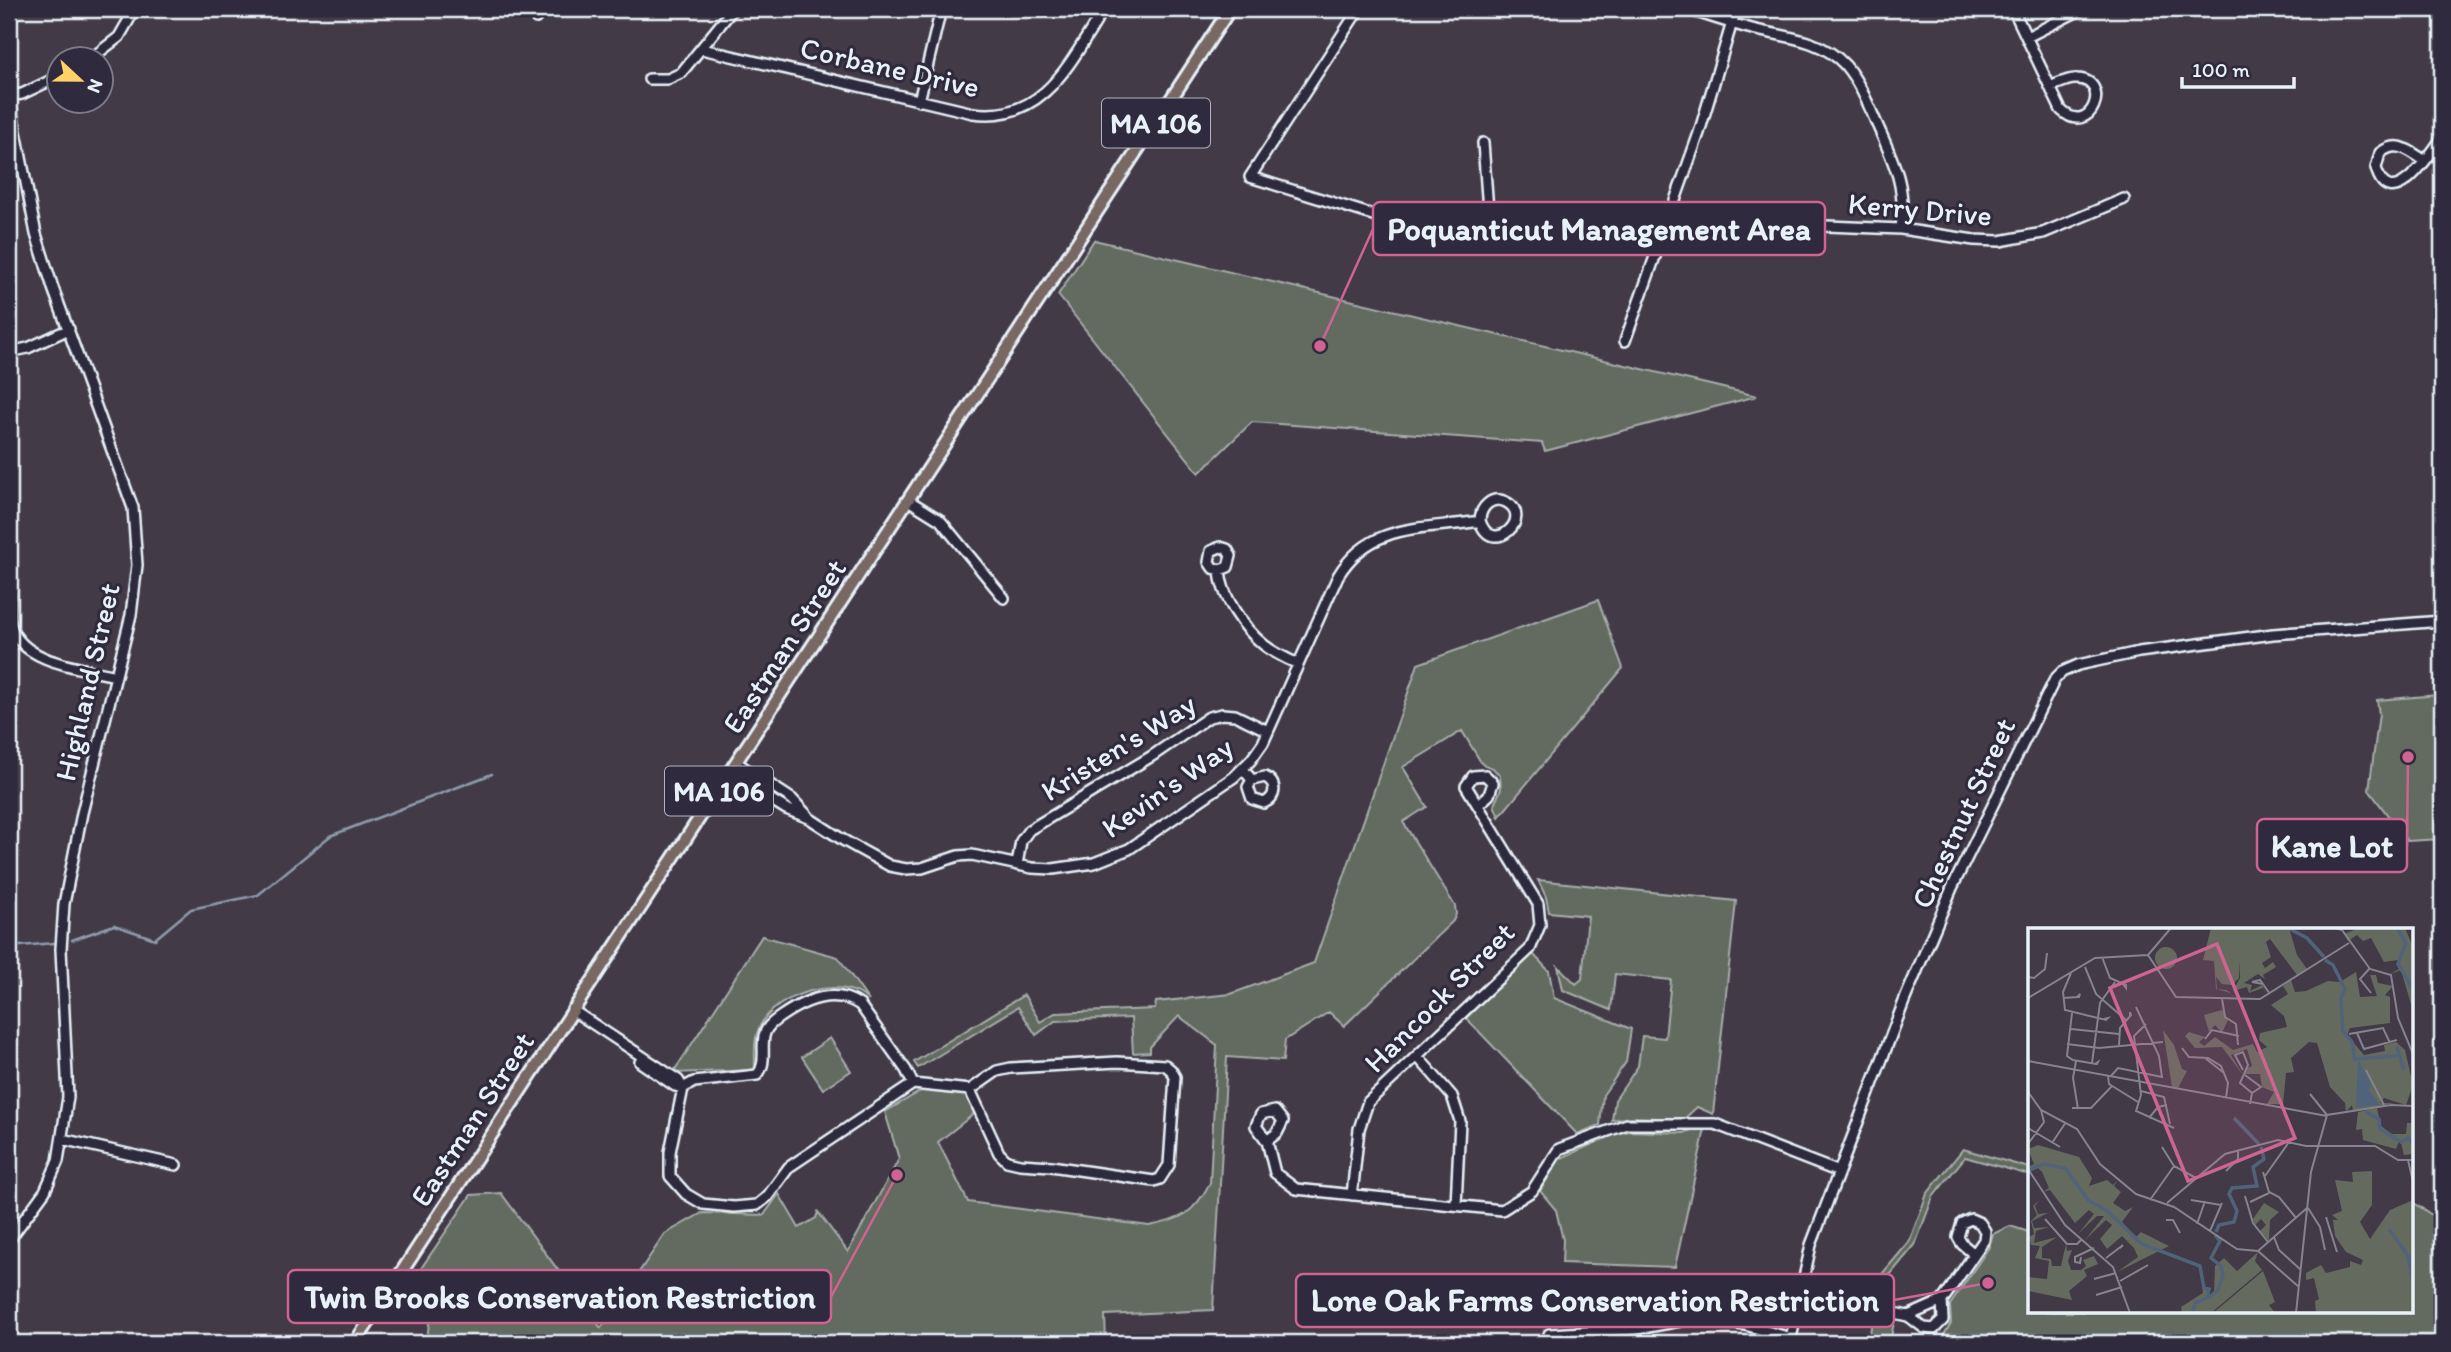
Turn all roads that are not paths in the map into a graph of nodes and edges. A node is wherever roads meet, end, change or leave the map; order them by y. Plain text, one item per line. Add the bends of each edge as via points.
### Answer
1 (733, 9) edge
2 (941, 9) edge
3 (1104, 9) edge
4 (1230, 9) edge
5 (1359, 9) edge
6 (1685, 9) edge
7 (1737, 9) edge
8 (2013, 9) edge
9 (2082, 9) edge
10 (134, 11) edge
11 (1733, 23) junction
12 (2027, 37) junction
13 (107, 46) edge
14 (702, 49) junction
15 (649, 79) dead end
16 (46, 83) edge
17 (2050, 87) junction
18 (9, 96) edge
19 (919, 101) junction
20 (2442, 138) edge
21 (1483, 143) dead end
22 (2425, 160) junction
23 (2124, 199) dead end
24 (1665, 229) junction
25 (1900, 229) junction
26 (1490, 237) junction
27 (69, 329) junction
28 (1625, 341) dead end
29 (9, 352) edge
30 (908, 500) junction
31 (1480, 521) junction
32 (1220, 570) dead end
33 (9, 587) edge
34 (1004, 598) dead end
35 (2442, 621) edge
36 (1298, 664) junction
37 (116, 676) junction
38 (1269, 731) junction
39 (737, 763) junction
40 (1243, 769) junction
41 (730, 774) junction
42 (1252, 780) dead end
43 (1478, 804) dead end
44 (809, 818) junction
45 (1017, 865) junction
46 (570, 1013) junction
47 (1417, 1056) junction
48 (913, 1084) junction
49 (683, 1088) junction
50 (970, 1090) junction
51 (62, 1139) junction
52 (1267, 1141) dead end
53 (176, 1165) dead end
54 (1839, 1172) junction
55 (1352, 1195) junction
56 (1456, 1205) junction
57 (9, 1240) edge
58 (1974, 1254) dead end
59 (1801, 1293) junction
60 (1942, 1301) junction
61 (1908, 1316) junction
62 (1549, 1334) dead end
63 (1790, 1341) edge
64 (355, 1343) edge

1 - 14 street
2 - 19 street
3 - 19 street, Corbane Drive via 1057,81 1033,103 984,115
4 - 30 main road, Eastman Street / MA 106
5 - 26 street, Kerry Drive via 1250,177 1418,229
6 - 11 street
7 - 11 street
8 - 12 street
9 - 12 street
10 - 13 street via 119,37
11 - 24 street
11 - 25 street via 1818,45 1846,67 1863,92 1901,181
12 - 17 street
14 - 15 street via 674,77
14 - 19 street, Corbane Drive
16 - 18 street
17 - 17 street via 2061,110 2070,117 2082,117 2094,107 2095,91 2084,80 2071,79
18 - 27 street, Highland Street via 36,234
20 - 22 street
21 - 26 street
22 - 22 street via 2410,180 2399,185 2384,181 2376,168 2380,153 2391,146 2404,147
23 - 25 street, Kerry Drive via 2061,227 2014,240 1974,240
24 - 25 street, Kerry Drive
24 - 26 street, Kerry Drive
24 - 28 street
27 - 29 street
27 - 37 street, Highland Street via 136,524 135,594
30 - 34 street via 940,520
30 - 39 main road, Eastman Street / MA 106
31 - 31 street, Kevin's Way via 1486,531 1502,536 1516,519 1508,503 1497,500 1482,509
31 - 36 street, Kevin's Way via 1399,531 1363,546 1338,576
32 - 36 street via 1226,595 1252,632 1265,646
33 - 37 street via 10,623 26,649
35 - 54 street, Chestnut Street via 2273,634 2139,652 2062,672 1952,888
36 - 38 street, Kevin's Way
37 - 51 street, Highland Street via 63,912 68,1097
38 - 40 street, Kevin's Way
38 - 45 street, Kristen's Way via 1235,715 1209,717 1029,830 1021,841
39 - 41 main road, Eastman Street / MA 106
39 - 44 street, Kevin's Way via 792,799
40 - 42 street
40 - 45 street, Kevin's Way via 1117,855 1065,868
41 - 44 street, Kevin's Way
41 - 46 main road, Eastman Street / MA 106
43 - 47 street, Hancock Street via 1538,904 1540,925 1530,948
44 - 45 street, Kevin's Way via 898,868 922,868 972,855
46 - 49 street via 678,1080
46 - 64 main road, Eastman Street / MA 106
47 - 55 street, Hancock Street via 1368,1102 1359,1129
47 - 56 street via 1452,1096 1460,1121
48 - 49 street via 860,1005 840,997 814,998 773,1022 764,1033 762,1067 757,1074 694,1082
48 - 49 street via 789,1167 762,1202 750,1208 703,1204 670,1177 670,1152
48 - 50 street
50 - 50 street via 1007,1161 1154,1181 1169,1165 1175,1077 1165,1065 1116,1062 1011,1068 997,1071
51 - 53 street
51 - 57 street, Highland Street via 45,1191
52 - 55 street via 1275,1174 1296,1189
54 - 56 street via 1715,1124 1627,1124 1559,1149 1532,1191 1502,1210
54 - 59 street, Chestnut Street via 1811,1245
55 - 56 street
58 - 60 street
59 - 61 street
59 - 63 street, Chestnut Street
60 - 61 street
60 - 61 street via 1943,1320 1934,1329 1924,1328
62 - 63 street via 1637,1329 1691,1319 1745,1325

